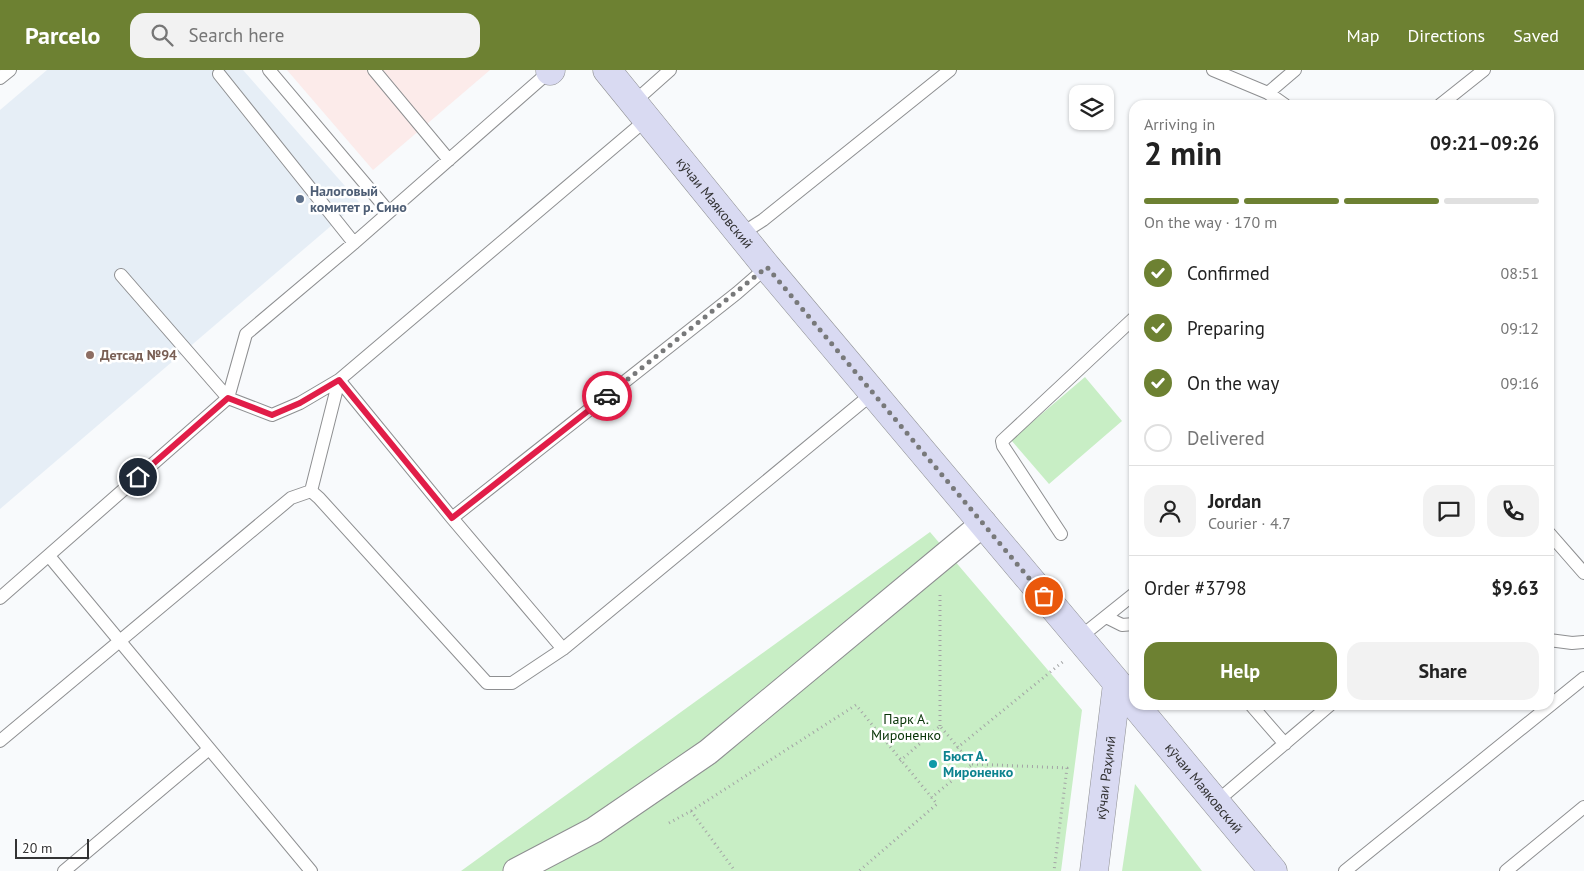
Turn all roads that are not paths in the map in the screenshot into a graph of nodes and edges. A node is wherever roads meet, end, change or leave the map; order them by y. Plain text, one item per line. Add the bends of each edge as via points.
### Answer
1 (10, 70) edge
2 (269, 70) edge
3 (374, 70) edge
4 (551, 70) edge
5 (607, 70) edge
6 (670, 70) edge
7 (950, 70) edge
8 (1213, 70) edge
9 (1295, 70) edge
10 (1484, 70) edge
11 (219, 74) dead end
12 (0, 78) edge
13 (1268, 93) junction
14 (1278, 100) edge
15 (1446, 100) edge
16 (641, 111) junction
17 (449, 160) junction
18 (389, 212) junction
19 (741, 234) junction
20 (354, 243) junction
21 (767, 267) junction
22 (121, 275) dead end
23 (1129, 323) edge
24 (339, 380) junction
25 (873, 393) junction
26 (228, 398) junction
27 (311, 491) junction
28 (452, 518) junction
29 (984, 523) junction
30 (1061, 534) dead end
31 (1554, 539) edge
32 (48, 556) junction
33 (1584, 573) edge
34 (0, 598) edge
35 (1129, 598) edge
36 (1106, 617) junction
37 (1129, 624) edge
38 (120, 641) junction
39 (1082, 641) junction
40 (1554, 641) edge
41 (1584, 642) edge
42 (563, 649) junction
43 (1584, 678) edge
44 (1129, 697) edge
45 (1554, 702) edge
46 (1140, 710) edge
47 (1255, 710) edge
48 (1324, 710) edge
49 (1544, 710) edge
50 (0, 741) edge
51 (1285, 744) junction
52 (209, 749) junction
53 (1216, 802) junction
54 (1584, 807) edge
55 (64, 871) edge
56 (311, 871) edge
57 (516, 871) edge
58 (1094, 871) edge
59 (1273, 871) edge
60 (1345, 871) edge
61 (1506, 871) edge

1 - 12 lane
2 - 18 lane
3 - 17 lane
4 - 17 lane
5 - 16 street, кӯчаи Маяковский
6 - 16 lane
7 - 19 lane via 763,220
8 - 13 lane
9 - 13 lane
10 - 15 lane
11 - 20 lane
13 - 14 lane
16 - 19 street, кӯчаи Маяковский
16 - 24 lane
17 - 18 lane
18 - 20 lane
19 - 21 street, кӯчаи Маяковский
20 - 26 lane via 246,334
21 - 25 street, кӯчаи Маяковский
21 - 28 lane
22 - 26 lane
23 - 30 lane via 1002,441 1002,446
24 - 26 lane via 272,415
24 - 27 lane
24 - 28 lane
25 - 29 street, кӯчаи Маяковский
25 - 42 lane
26 - 32 lane
27 - 38 lane via 291,498
27 - 42 lane via 487,683 512,683
28 - 42 lane
29 - 39 street, кӯчаи Маяковский
29 - 57 street via 708,752 594,830
31 - 33 lane
32 - 34 lane
32 - 38 lane
35 - 36 lane
36 - 37 lane via 1122,625
36 - 39 lane
38 - 50 lane
38 - 52 lane
39 - 44 street, кӯчаи Маяковский
40 - 41 lane
43 - 45 lane
44 - 58 street, кӯчаи Раҳимӣ
46 - 53 street, кӯчаи Маяковский
47 - 51 lane
48 - 51 lane
49 - 60 lane
51 - 53 lane
52 - 55 lane
52 - 56 lane
53 - 59 street, кӯчаи Маяковский
54 - 61 lane

